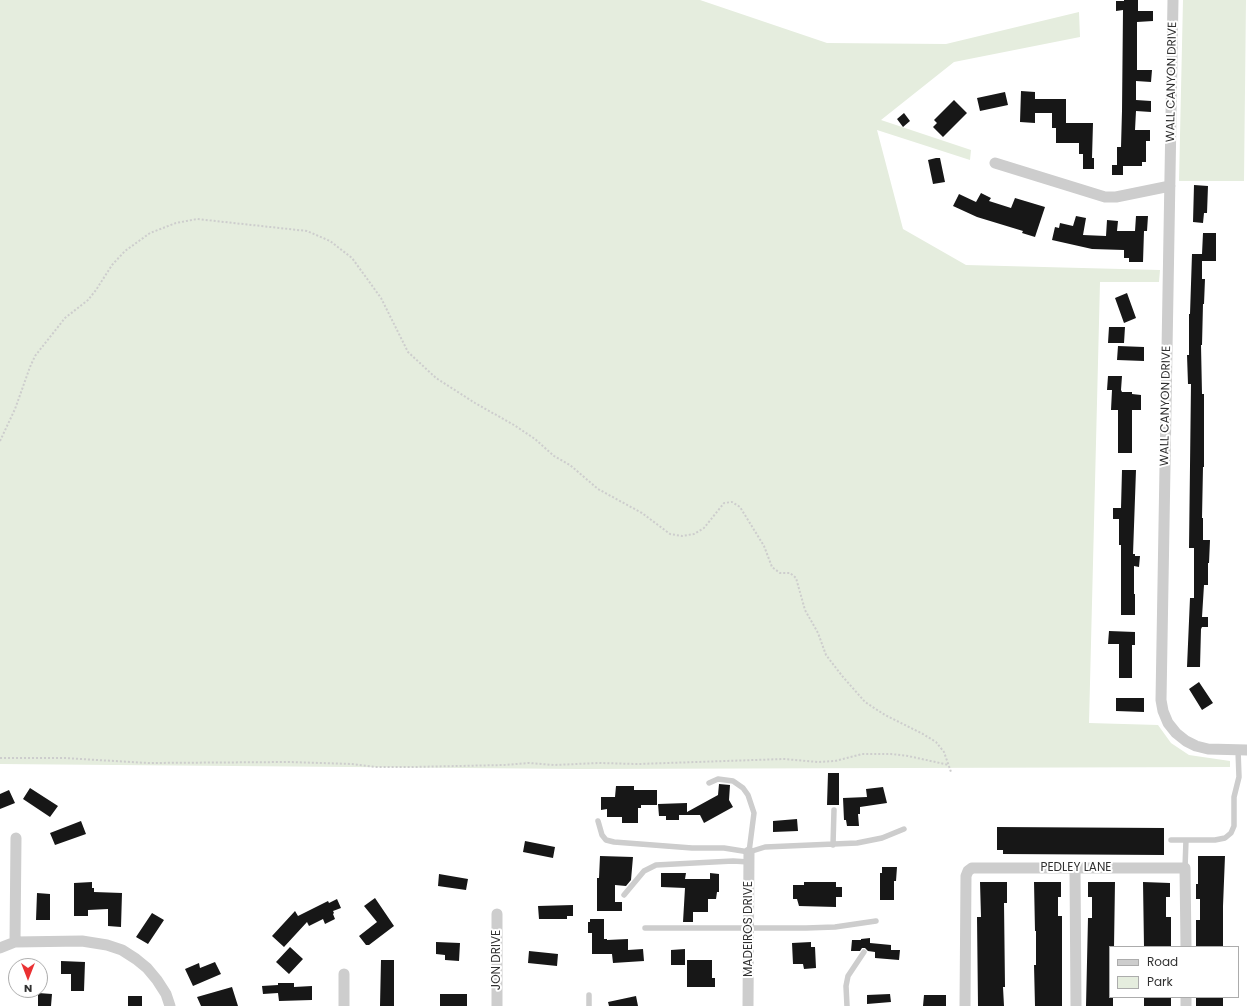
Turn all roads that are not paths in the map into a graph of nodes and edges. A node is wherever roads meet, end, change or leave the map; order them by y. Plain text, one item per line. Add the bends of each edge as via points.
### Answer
1 (1173, 0) edge
2 (995, 163) dead end
3 (1170, 186) junction
4 (1243, 750) edge
5 (709, 783) dead end
6 (834, 810) dead end
7 (598, 821) dead end
8 (904, 829) dead end
9 (16, 838) dead end
10 (1171, 840) dead end
11 (1186, 840) junction
12 (833, 845) junction
13 (749, 857) junction
14 (1186, 868) junction
15 (1075, 869) junction
16 (624, 895) dead end
17 (497, 914) dead end
18 (876, 921) dead end
19 (645, 928) dead end
20 (749, 928) junction
21 (15, 942) junction
22 (1186, 946) edge
23 (0, 948) edge
24 (864, 952) dead end
25 (344, 974) dead end
26 (589, 995) dead end
27 (170, 1006) edge
28 (344, 1006) edge
29 (497, 1006) edge
30 (589, 1006) edge
31 (748, 1006) edge
32 (847, 1006) edge
33 (965, 1006) edge
34 (1076, 1006) edge

1 - 3 street, WALL CANYON DRIVE
2 - 3 street via 1105,197
3 - 4 street, WALL CANYON DRIVE via 1161,700 1168,723 1186,741 1208,749
4 - 11 lane via 1234,797 1232,830 1228,836 1220,839
5 - 13 lane via 718,779 733,782 743,788 748,795 754,812
6 - 12 lane
7 - 13 lane via 602,835 606,840 614,842 724,848
8 - 12 lane via 869,841
9 - 21 street
10 - 11 lane
11 - 14 lane
12 - 13 lane via 765,847
13 - 16 lane via 733,861 656,865 644,871
13 - 20 street, MADEIROS DRIVE
14 - 15 street, PEDLEY LANE
14 - 22 street
15 - 33 street, PEDLEY LANE via 969,869 966,876
15 - 34 street
17 - 29 street, JON DRIVE
18 - 20 lane via 820,928
19 - 20 lane
20 - 31 street, MADEIROS DRIVE
21 - 23 street
21 - 27 street via 92,942 122,950 147,968 166,994
24 - 32 lane via 848,976
25 - 28 street
26 - 30 lane

